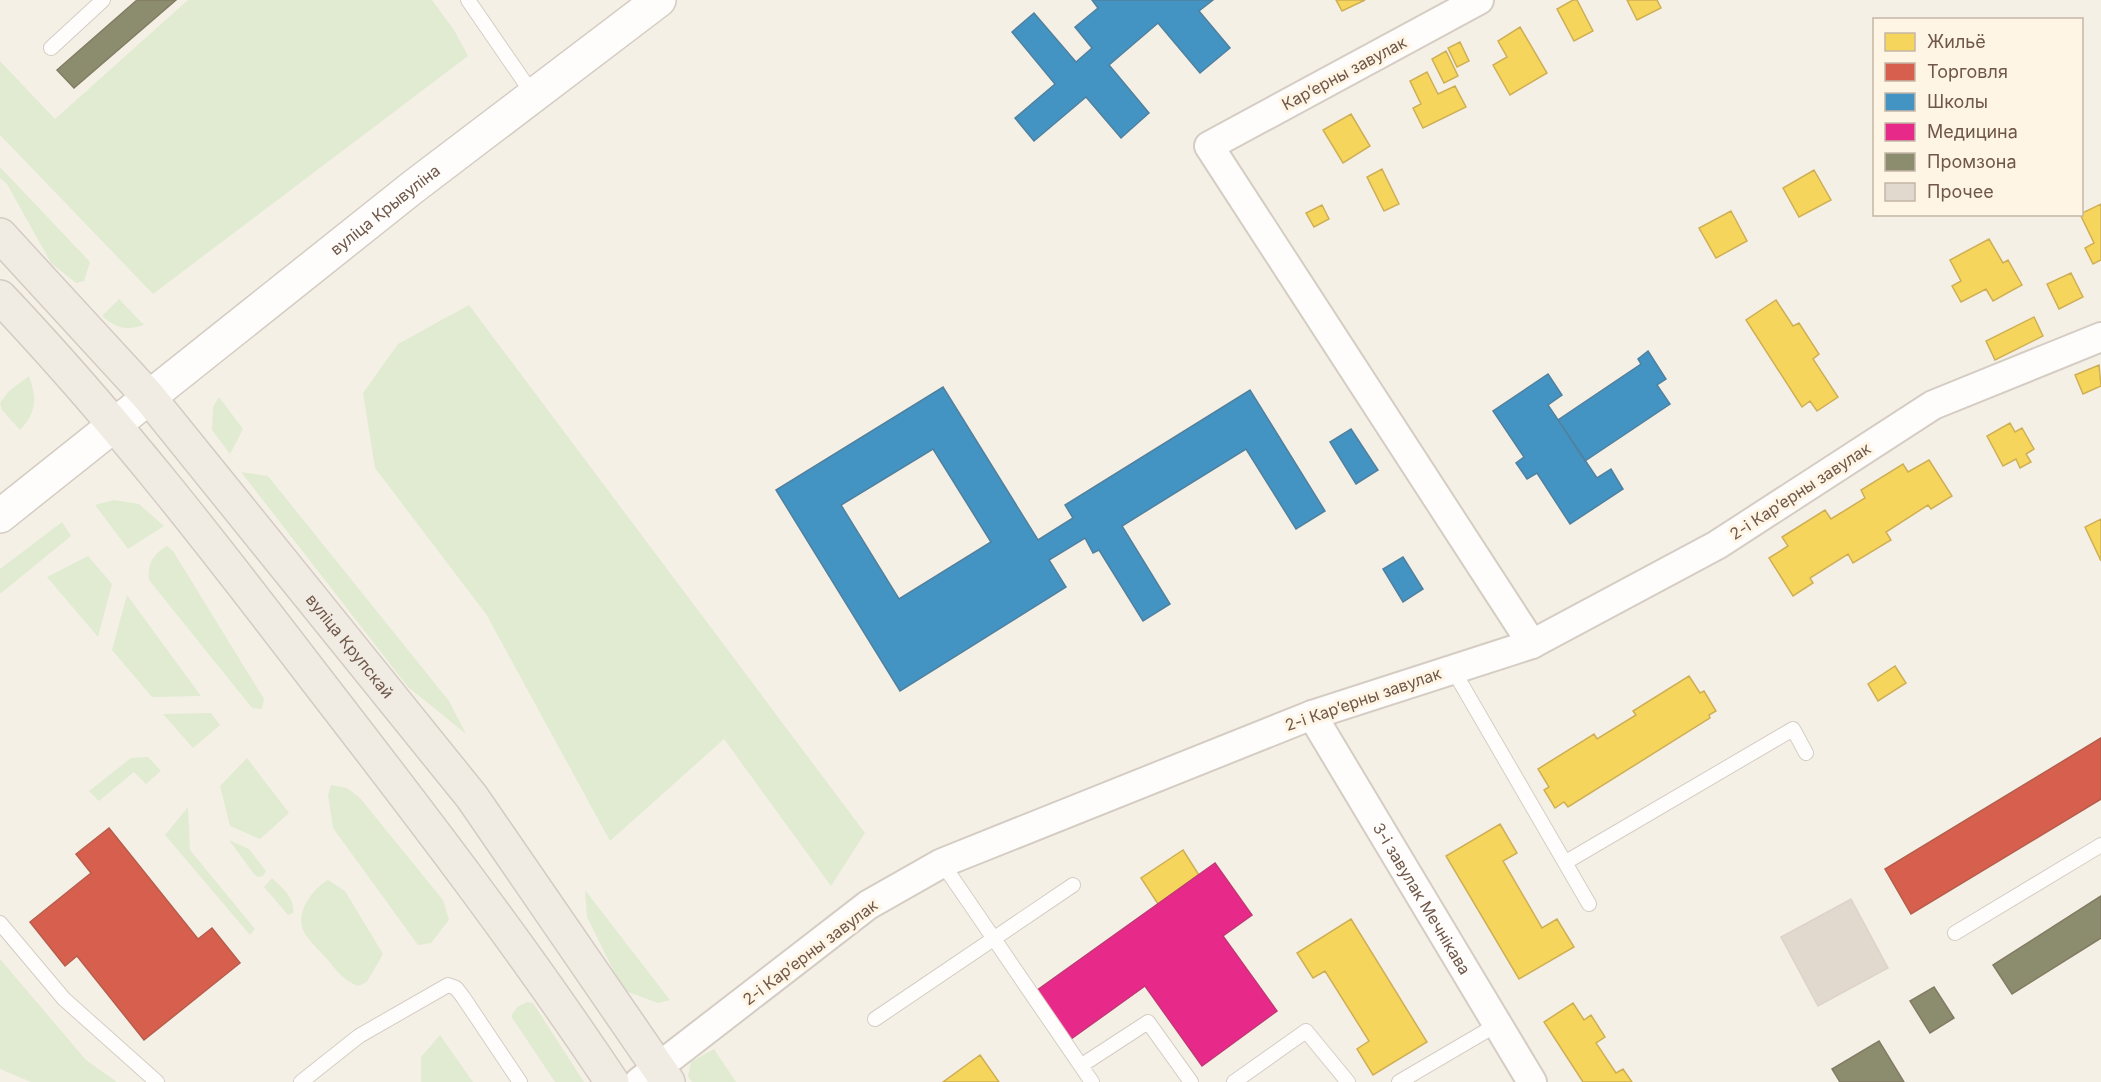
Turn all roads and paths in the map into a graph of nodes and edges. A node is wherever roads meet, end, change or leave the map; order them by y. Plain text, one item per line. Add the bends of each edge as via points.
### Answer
1 (103, 0) edge
2 (468, 0) edge
3 (659, 0) edge
4 (1479, 0) edge
5 (51, 48) dead end
6 (532, 93) junction
7 (0, 235) edge
8 (0, 297) edge
9 (2101, 337) edge
10 (149, 397) junction
11 (114, 422) junction
12 (0, 516) edge
13 (1532, 644) junction
14 (1452, 668) junction
15 (1312, 715) junction
16 (1806, 753) dead end
17 (2101, 845) edge
18 (1566, 862) junction
19 (942, 863) junction
20 (1073, 885) dead end
21 (1589, 904) dead end
22 (0, 923) edge
23 (1955, 933) dead end
24 (992, 938) junction
25 (875, 1019) dead end
26 (1498, 1024) junction
27 (1082, 1065) junction
28 (656, 1077) edge
29 (157, 1082) edge
30 (301, 1082) edge
31 (520, 1082) edge
32 (612, 1082) edge
33 (1092, 1082) edge
34 (1191, 1082) edge
35 (1234, 1082) edge
36 (1348, 1082) edge
37 (1399, 1082) edge
38 (1532, 1082) edge

1 - 5 lane
2 - 6 lane
3 - 6 main road, вуліца Крывуліна
4 - 13 street, Карʼерны завулак via 1209,146
6 - 10 main road, вуліца Крывуліна
7 - 10 main road, вуліца Крупскай
8 - 11 main road
9 - 13 street, 2-і Карʼерны завулак via 1933,405 1717,545
10 - 11 main road, вуліца Крывуліна
10 - 28 main road, вуліца Крупскай via 472,797
11 - 12 main road, вуліца Крывуліна
11 - 32 main road via 456,860
13 - 14 street, 2-і Карʼерны завулак
14 - 15 street, 2-і Карʼерны завулак
14 - 18 lane
15 - 19 street, 2-і Карʼерны завулак
15 - 26 street, 3-і завулак Мечнікава
16 - 18 lane via 1793,729
17 - 23 lane
18 - 21 lane
19 - 24 lane
19 - 28 street, 2-і Карʼерны завулак via 868,905
20 - 24 lane
22 - 29 lane via 64,999
24 - 25 lane
24 - 27 lane
26 - 37 lane
26 - 38 street, 3-і завулак Мечнікава
27 - 33 lane
27 - 34 lane via 1148,1022
30 - 31 lane via 359,1036 448,985 463,997
35 - 36 lane via 1306,1031

